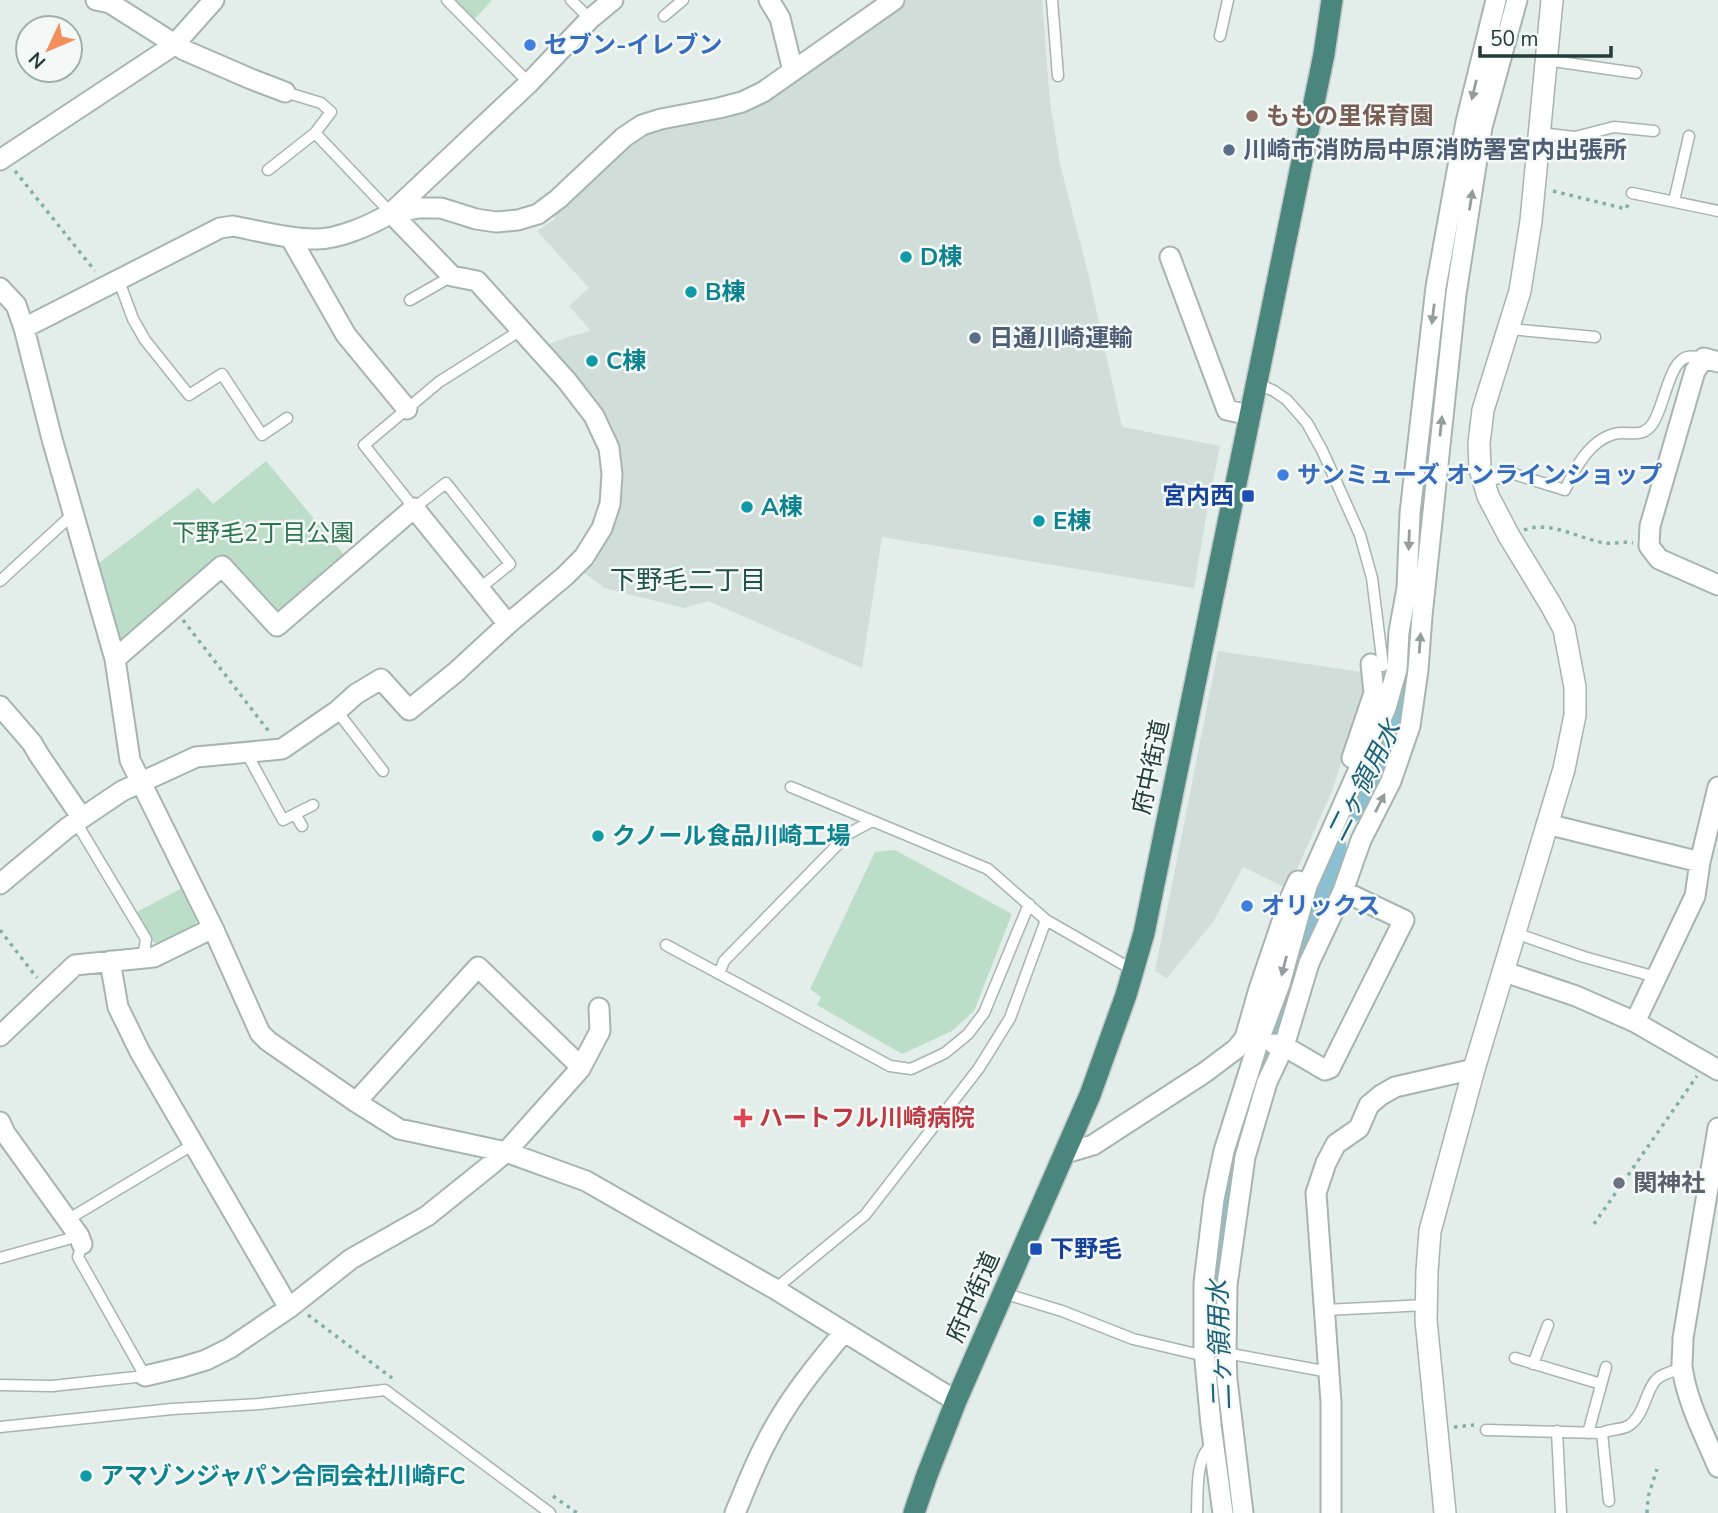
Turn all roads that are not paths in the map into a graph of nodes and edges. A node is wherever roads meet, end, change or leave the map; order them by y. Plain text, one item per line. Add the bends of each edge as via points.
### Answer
1 (96, 0) edge
2 (214, 0) edge
3 (447, 0) edge
4 (571, 0) edge
5 (614, 0) edge
6 (683, 0) edge
7 (769, 0) edge
8 (894, 0) edge
9 (1052, 0) edge
10 (1228, 0) edge
11 (1332, 0) edge
12 (1496, 0) edge
13 (1517, 0) edge
14 (1552, 0) edge
15 (664, 16) dead end
16 (590, 19) junction
17 (1220, 36) dead end
18 (174, 44) junction
19 (1546, 60) junction
20 (793, 71) junction
21 (1636, 73) dead end
22 (1058, 76) dead end
23 (529, 83) junction
24 (285, 92) joint
25 (1654, 131) dead end
26 (315, 133) junction
27 (1539, 133) junction
28 (1689, 136) dead end
29 (2, 159) edge
30 (268, 170) dead end
31 (1632, 192) road end
32 (1674, 201) junction
33 (1718, 211) edge
34 (391, 214) junction
35 (290, 237) junction
36 (1170, 257) dead end
37 (452, 276) junction
38 (113, 284) junction
39 (0, 288) edge
40 (410, 300) dead end
41 (24, 328) junction
42 (1508, 329) junction
43 (521, 330) junction
44 (1595, 337) dead end
45 (1711, 360) edge
46 (1256, 383) junction
47 (407, 409) junction
48 (1250, 415) junction
49 (287, 418) dead end
50 (1484, 482) junction
51 (414, 508) junction
52 (73, 514) junction
53 (0, 581) edge
54 (1718, 585) edge
55 (480, 588) junction
56 (508, 624) junction
57 (115, 659) junction
58 (1377, 665) joint
59 (0, 706) edge
60 (337, 711) junction
61 (246, 752) junction
62 (383, 771) dead end
63 (141, 782) junction
64 (791, 787) dead end
65 (1718, 787) edge
66 (313, 805) dead end
67 (295, 814) junction
68 (79, 820) junction
69 (872, 821) junction
70 (1547, 824) junction
71 (302, 826) dead end
72 (1699, 862) junction
73 (0, 884) edge
74 (1343, 891) junction
75 (1029, 905) junction
76 (1046, 920) junction
77 (213, 928) junction
78 (1515, 933) junction
79 (666, 945) dead end
80 (143, 958) junction
81 (110, 961) junction
82 (1133, 970) junction
83 (1505, 972) junction
84 (719, 974) junction
85 (1656, 977) junction
86 (599, 1008) dead end
87 (1635, 1022) junction
88 (0, 1036) edge
89 (1265, 1042) junction
90 (1712, 1066) edge
91 (581, 1068) junction
92 (1474, 1069) junction
93 (356, 1102) junction
94 (1718, 1128) edge
95 (2, 1130) edge
96 (194, 1144) junction
97 (506, 1152) junction
98 (1066, 1153) junction
99 (76, 1233) junction
100 (0, 1258) edge
101 (775, 1289) junction
102 (1003, 1293) junction
103 (1426, 1305) junction
104 (289, 1308) junction
105 (1325, 1310) junction
106 (1548, 1325) dead end
107 (844, 1332) junction
108 (1213, 1353) junction
109 (1515, 1358) dead end
110 (1534, 1364) junction
111 (1606, 1367) dead end
112 (1683, 1368) junction
113 (1329, 1372) junction
114 (145, 1376) junction
115 (1601, 1384) junction
116 (0, 1385) edge
117 (956, 1401) junction
118 (0, 1427) edge
119 (1486, 1430) road end
120 (1557, 1431) junction
121 (1588, 1433) junction
122 (1602, 1433) junction
123 (1214, 1443) junction
124 (1718, 1467) edge
125 (1609, 1501) dead end
126 (550, 1513) edge
127 (735, 1513) edge
128 (914, 1513) edge
129 (1197, 1513) edge
130 (1223, 1513) edge
131 (1243, 1513) edge
132 (1331, 1513) edge
133 (1445, 1513) edge
134 (1560, 1513) edge

1 - 18 street via 110,3
2 - 18 street
3 - 23 lane
4 - 16 lane
5 - 16 street
6 - 15 lane
7 - 20 street via 779,18
8 - 20 street
9 - 22 lane
10 - 17 lane
11 - 46 highway, 府中街道
12 -> 89 street via 1466,122 1436,287 1397,669 1386,708 1307,886
74 -> 13 street via 1410,726 1456,294 1482,127
14 - 19 street
16 - 23 street
18 - 24 street
18 - 29 street
19 - 21 lane
19 - 27 street
20 - 34 street via 742,102 642,125 538,214 496,222 441,208
23 - 34 street
24 - 26 lane via 321,103 331,112
25 - 27 lane via 1614,127 1575,137
26 - 30 lane
26 - 34 lane
27 - 42 street via 1520,291
28 - 32 lane
31 - 32 lane
32 - 33 lane
34 - 35 street via 334,237
34 - 37 street
35 - 38 street via 233,226 220,228
35 - 47 street via 346,335
36 - 48 street via 1227,410
37 - 40 lane
37 - 43 street via 477,281
38 - 41 street
38 - 49 lane via 145,340 189,395 222,374 262,435
39 - 41 street via 16,305
41 - 52 street
42 - 44 lane
42 - 50 street via 1483,410 1479,443
43 - 47 lane via 439,382
43 - 56 street via 594,416 609,449 612,474 602,528 584,556
45 - 50 lane via 1694,356 1677,363 1652,425 1644,431 1603,439 1575,467 1565,490 1514,474
45 - 54 street via 1695,371 1650,526 1649,547 1659,559
46 - 48 highway, 府中街道
46 - 58 lane via 1287,400 1307,423 1360,535 1372,578
47 - 51 lane via 363,445
48 - 82 highway, 府中街道
50 - 70 street via 1509,536 1564,629 1575,687 1571,741
51 - 55 street
51 - 55 lane via 446,483 509,564
51 - 57 street via 277,626 222,566
52 - 53 lane
52 - 57 street
55 - 56 street
56 - 60 street via 409,710 381,678
57 - 63 street via 130,760
58 - 89 street via 1374,693 1349,768 1289,901 1259,989
59 - 68 street via 32,743
60 - 61 street via 282,748
60 - 62 lane
61 - 63 street via 196,757
61 - 67 lane via 283,820
63 - 68 street
63 - 77 street
64 - 69 lane
65 - 72 street
66 - 67 lane
67 - 71 lane
68 - 73 street
68 - 80 lane via 146,939
69 - 75 lane via 988,869
69 - 84 lane via 848,834 724,961
70 - 72 street
70 - 78 street
72 - 85 street via 1695,896
74 - 89 street
74 - 89 street via 1404,920 1331,1068 1325,1070
75 - 76 lane
75 - 84 lane via 984,1013 945,1053 911,1069 890,1066
76 - 82 lane
76 - 101 lane via 1010,1018 979,1068 865,1214
77 - 80 street
77 - 93 street via 260,1032
78 - 83 street
78 - 85 lane
79 - 84 lane
80 - 81 street
81 - 88 street via 75,965
81 - 96 street via 118,1007
82 - 98 highway, 府中街道 via 1105,1057
83 - 87 street
83 - 92 street
85 - 87 street
86 - 91 street via 600,1031
87 - 90 street
89 - 98 street via 1236,1049 1093,1145
89 - 108 street via 1224,1151 1214,1199 1204,1283
91 - 93 street via 478,967
91 - 97 street
92 - 103 street via 1430,1231
92 - 105 street via 1395,1087 1369,1105 1359,1128 1336,1144 1316,1193
93 - 97 street via 399,1129
94 - 112 street via 1683,1338
95 - 99 street
96 - 99 lane
96 - 104 street
97 - 101 street via 586,1181
97 - 104 street via 427,1216 351,1259
98 - 102 highway, 府中街道
99 - 100 lane
99 - 114 lane via 78,1256
101 - 107 street
102 - 108 lane via 1133,1339
102 - 117 highway, 府中街道
103 - 105 lane
103 - 133 street
104 - 114 street via 206,1360
105 - 113 street
106 - 110 lane
107 - 117 street
107 - 127 street via 780,1417
108 - 113 lane
108 - 123 street
108 - 131 street via 1228,1392
109 - 110 lane
110 - 115 lane
111 - 115 lane
112 - 122 lane via 1654,1382 1637,1418 1627,1427
112 - 124 street
113 - 132 street
114 - 116 lane
115 - 121 lane
117 - 128 highway, 府中街道
118 - 126 lane via 385,1390
119 - 120 lane
120 - 121 lane
120 - 134 lane
121 - 122 lane
122 - 125 lane
123 - 129 lane via 1200,1462
123 - 130 street

